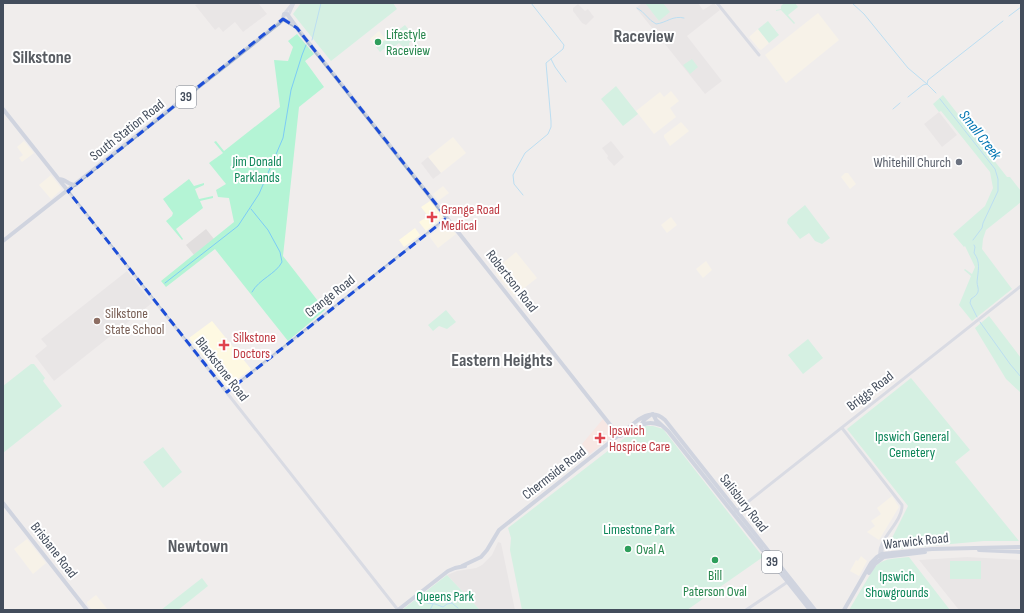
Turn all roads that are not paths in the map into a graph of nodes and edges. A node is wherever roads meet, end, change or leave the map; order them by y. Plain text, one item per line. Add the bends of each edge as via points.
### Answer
1 (293, 3) edge
2 (717, 3) edge
3 (287, 17) junction
4 (759, 55) dead end
5 (3, 109) edge
6 (59, 179) junction
7 (75, 185) junction
8 (68, 191) junction
9 (447, 218) junction
10 (3, 241) edge
11 (1021, 286) edge
12 (226, 392) junction
13 (653, 414) junction
14 (641, 425) junction
15 (665, 428) junction
16 (842, 428) junction
17 (672, 433) junction
18 (619, 436) junction
19 (3, 503) edge
20 (735, 512) junction
21 (1021, 547) edge
22 (1021, 552) edge
23 (881, 555) junction
24 (790, 581) junction
25 (88, 610) edge
26 (398, 610) edge
27 (746, 610) edge
28 (810, 610) edge
29 (815, 610) edge
30 (844, 610) edge
31 (847, 610) edge

1 - 3 main road, South Station Road
2 - 4 main road
3 - 7 main road, South Station Road / 39
3 - 9 main road, Robertson Road
5 - 6 main road, Blackstone Road
6 - 7 main road
6 - 8 main road, Blackstone Road
7 - 8 main road, South Station Road / 39
8 - 10 main road, South Station Road / 39
8 - 12 main road, Blackstone Road
9 - 12 main road, Grange Road
9 - 18 main road, Robertson Road
11 - 16 main road, Briggs Road
12 - 26 main road, Blackstone Road
13 - 14 main road, Chermside Road
13 - 15 main road, Salisbury Road
13 - 17 main road, Salisbury Road / 39 via 663,418
13 - 18 main road, Chermside Road via 638,420
14 - 15 main road via 653,423
14 - 18 main road, Chermside Road
15 - 17 main road, Salisbury Road / 39
16 - 20 main road, Briggs Road
16 - 23 main road via 902,505 885,540
17 - 20 main road, Salisbury Road / 39
18 - 26 main road, Chermside Road via 502,528 485,557 474,564 448,571
19 - 25 main road, Brisbane Road
20 - 24 main road, Salisbury Road / 39
21 - 23 main road, Warwick Road via 932,549
22 - 23 main road, Warwick Road via 947,550
23 - 30 main road, Warwick Road via 871,563
23 - 31 main road, Warwick Road
24 - 27 main road
24 - 28 main road, Salisbury Road / 39
24 - 29 main road, Salisbury Road / 39

